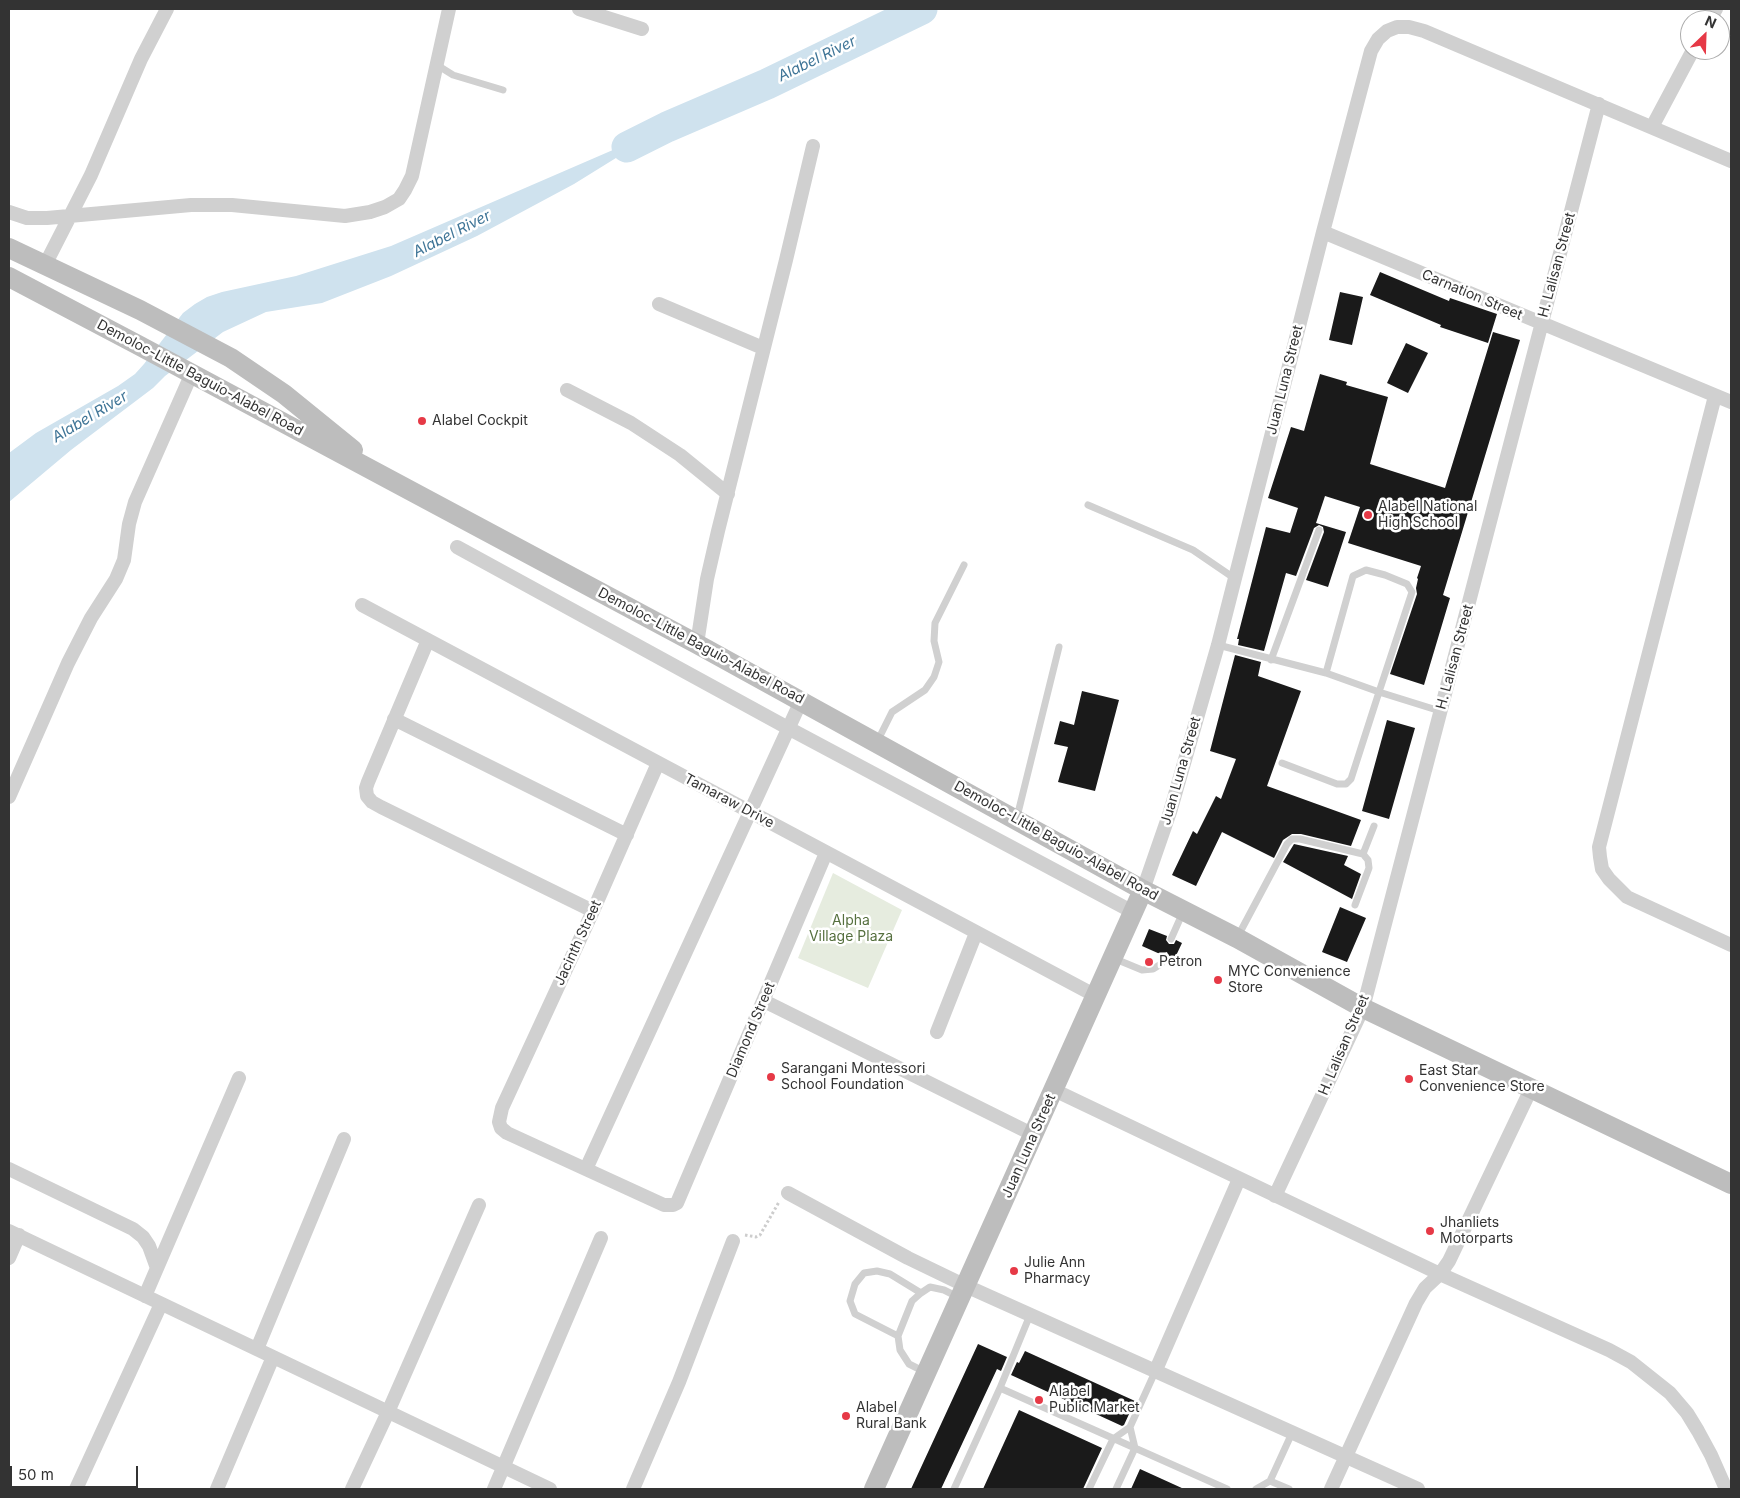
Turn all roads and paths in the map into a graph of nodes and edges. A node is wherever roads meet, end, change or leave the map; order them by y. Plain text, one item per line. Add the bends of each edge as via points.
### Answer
1 (167, 9) edge
2 (449, 9) edge
3 (579, 9) edge
4 (642, 29) dead end
5 (1688, 60) edge
6 (436, 64) junction
7 (502, 90) dead end
8 (1598, 104) junction
9 (1652, 127) junction
10 (813, 146) dead end
11 (1731, 161) edge
12 (9, 212) edge
13 (71, 216) junction
14 (1323, 232) junction
15 (9, 248) edge
16 (45, 265) junction
17 (9, 277) edge
18 (659, 304) dead end
19 (1541, 324) junction
20 (763, 348) junction
21 (188, 371) junction
22 (568, 390) dead end
23 (1715, 396) junction
24 (1731, 402) edge
25 (390, 479) junction
26 (728, 494) junction
27 (1088, 505) dead end
28 (1319, 530) dead end
29 (457, 547) dead end
30 (964, 565) dead end
31 (1234, 578) junction
32 (362, 605) dead end
33 (428, 640) junction
34 (697, 644) junction
35 (1218, 645) junction
36 (1059, 647) dead end
37 (1271, 660) junction
38 (1326, 673) junction
39 (1379, 692) junction
40 (801, 700) junction
41 (1440, 711) junction
42 (394, 719) junction
43 (788, 728) junction
44 (876, 743) junction
45 (658, 763) junction
46 (1282, 763) dead end
47 (9, 797) edge
48 (750, 812) junction
49 (1016, 820) junction
50 (1374, 826) dead end
51 (627, 835) junction
52 (826, 853) junction
53 (1363, 854) junction
54 (1143, 890) junction
55 (1355, 905) dead end
56 (1183, 911) junction
57 (593, 912) junction
58 (1133, 912) junction
59 (976, 933) junction
60 (1237, 938) junction
61 (1171, 939) dead end
62 (1731, 945) edge
63 (1164, 957) dead end
64 (1113, 958) junction
65 (1096, 996) junction
66 (764, 1001) junction
67 (1363, 1008) junction
68 (938, 1032) dead end
69 (239, 1078) dead end
70 (1531, 1089) junction
71 (1054, 1090) junction
72 (1034, 1135) junction
73 (344, 1139) dead end
74 (9, 1169) edge
75 (586, 1169) junction
76 (1239, 1179) junction
77 (1731, 1184) edge
78 (788, 1193) joint
79 (1275, 1196) junction
80 (479, 1204) dead end
81 (14, 1233) edge
82 (601, 1238) dead end
83 (733, 1241) joint
84 (9, 1258) edge
85 (157, 1268) junction
86 (1440, 1274) junction
87 (955, 1288) junction
88 (921, 1293) junction
89 (145, 1296) junction
90 (161, 1304) junction
91 (1030, 1316) junction
92 (898, 1336) junction
93 (257, 1349) junction
94 (273, 1357) junction
95 (1155, 1372) junction
96 (926, 1373) junction
97 (1000, 1388) junction
98 (388, 1412) junction
99 (1130, 1427) junction
100 (1292, 1433) junction
101 (1113, 1439) junction
102 (1135, 1448) junction
103 (1346, 1457) junction
104 (504, 1468) junction
105 (1270, 1481) junction
106 (76, 1489) edge
107 (217, 1489) edge
108 (352, 1489) edge
109 (494, 1489) edge
110 (550, 1489) edge
111 (633, 1489) edge
112 (874, 1489) edge
113 (954, 1489) edge
114 (1089, 1489) edge
115 (1116, 1489) edge
116 (1227, 1489) edge
117 (1256, 1489) edge
118 (1289, 1489) edge
119 (1331, 1489) edge
120 (1418, 1489) edge
121 (1726, 1489) edge

1 - 13 street via 141,59
2 - 6 street
3 - 4 street
5 - 9 street
6 - 7 lane via 453,75
6 - 13 street via 412,176 399,199 386,207 345,216 232,205 191,205
8 - 9 street
8 - 14 street, Juan Luna Street via 1424,31 1408,27 1387,31 1371,51
8 - 19 street, H. Lalisan Street
9 - 11 street
10 - 20 street
12 - 13 street via 27,218
13 - 16 street
14 - 19 street, Carnation Street
14 - 31 street, Juan Luna Street
15 - 16 main road, Demoloc-Little Baguio-Alabel Road
16 - 25 main road, Demoloc-Little Baguio-Alabel Road via 140,310 254,373
17 - 21 main road, Demoloc-Little Baguio-Alabel Road
18 - 20 street
19 - 23 street, Carnation Street
19 - 41 street, H. Lalisan Street
20 - 26 street
21 - 25 main road, Demoloc-Little Baguio-Alabel Road
21 - 47 street via 135,502 124,560 68,663
22 - 26 street via 631,423 680,455
23 - 24 street, Carnation Street
23 - 62 street via 1602,838 1600,857 1602,869 1627,897
25 - 34 main road, Demoloc-Little Baguio-Alabel Road
26 - 34 street via 707,579
27 - 31 lane via 1193,550
28 - 37 lane
29 - 43 street
30 - 44 lane via 935,623 934,641 939,662 934,677 925,690 892,712
31 - 35 street, Juan Luna Street
32 - 33 street, Tamaraw Drive
33 - 42 street
33 - 45 street, Tamaraw Drive
34 - 40 main road, Demoloc-Little Baguio-Alabel Road
35 - 37 lane
35 - 54 street, Juan Luna Street via 1170,812
36 - 49 lane
37 - 38 lane
38 - 39 lane
38 - 39 lane via 1353,576 1366,570 1386,575 1408,584 1412,592
39 - 41 lane
39 - 46 lane via 1351,780 1346,784 1337,784
40 - 43 street
40 - 44 main road, Demoloc-Little Baguio-Alabel Road
41 - 67 street, H. Lalisan Street
42 - 51 street
42 - 57 street via 366,788 372,802
43 - 48 street
43 - 58 street
44 - 49 main road, Demoloc-Little Baguio-Alabel Road
45 - 48 street, Tamaraw Drive
45 - 51 street, Jacinth Street
48 - 52 street, Tamaraw Drive
48 - 75 street
49 - 54 main road, Demoloc-Little Baguio-Alabel Road
50 - 53 lane
51 - 57 street, Jacinth Street
52 - 59 street, Tamaraw Drive
52 - 66 street, Diamond Street
53 - 55 lane via 1369,868
53 - 60 lane via 1292,839
54 - 56 main road, Demoloc-Little Baguio-Alabel Road
54 - 58 main road, Juan Luna Street
56 - 60 main road, Demoloc-Little Baguio-Alabel Road
56 - 61 lane
57 - 75 street, Jacinth Street via 502,1108 499,1122 507,1133
58 - 64 main road, Juan Luna Street
59 - 65 street, Tamaraw Drive
59 - 68 street
60 - 67 main road, Demoloc-Little Baguio-Alabel Road
63 - 64 lane via 1161,964 1153,969 1142,970
64 - 65 main road, Juan Luna Street
65 - 71 main road, Juan Luna Street
66 - 72 street
66 - 75 street, Diamond Street via 674,1205 664,1206
67 - 70 main road, Demoloc-Little Baguio-Alabel Road
67 - 79 street, H. Lalisan Street
69 - 85 street
70 - 77 main road, Demoloc-Little Baguio-Alabel Road
70 - 86 street via 1454,1252
71 - 72 main road, Juan Luna Street
71 - 76 street
72 - 87 main road, Juan Luna Street
73 - 93 street
74 - 85 street via 133,1229 149,1246
76 - 79 street
76 - 95 street
78 - 83 path via 776,1205 760,1235 739,1235
78 - 87 street via 908,1258
79 - 86 street
80 - 98 street
81 - 84 street
81 - 89 street
82 - 104 street
83 - 111 street via 679,1382
85 - 89 street
86 - 103 street via 1425,1288 1416,1303
86 - 121 street via 1609,1350 1645,1372 1687,1413
87 - 88 lane via 930,1287
87 - 91 street
87 - 96 main road, Juan Luna Street
88 - 92 lane via 912,1301
88 - 92 lane via 890,1274 877,1271 864,1273 855,1284 850,1301 855,1314
89 - 90 street
90 - 93 street
90 - 106 street
91 - 95 street
91 - 97 lane
92 - 96 lane via 900,1350 909,1364
93 - 94 street
94 - 98 street
94 - 107 street
95 - 99 lane
95 - 100 street
96 - 112 main road, Juan Luna Street
97 - 101 lane
97 - 113 lane
98 - 104 street
98 - 108 street
99 - 101 lane
99 - 102 lane
100 - 103 street
100 - 105 lane
101 - 102 lane
101 - 114 lane
102 - 115 lane
102 - 116 lane
103 - 119 street
103 - 120 street
104 - 109 street
104 - 110 street
105 - 117 lane
105 - 118 lane

